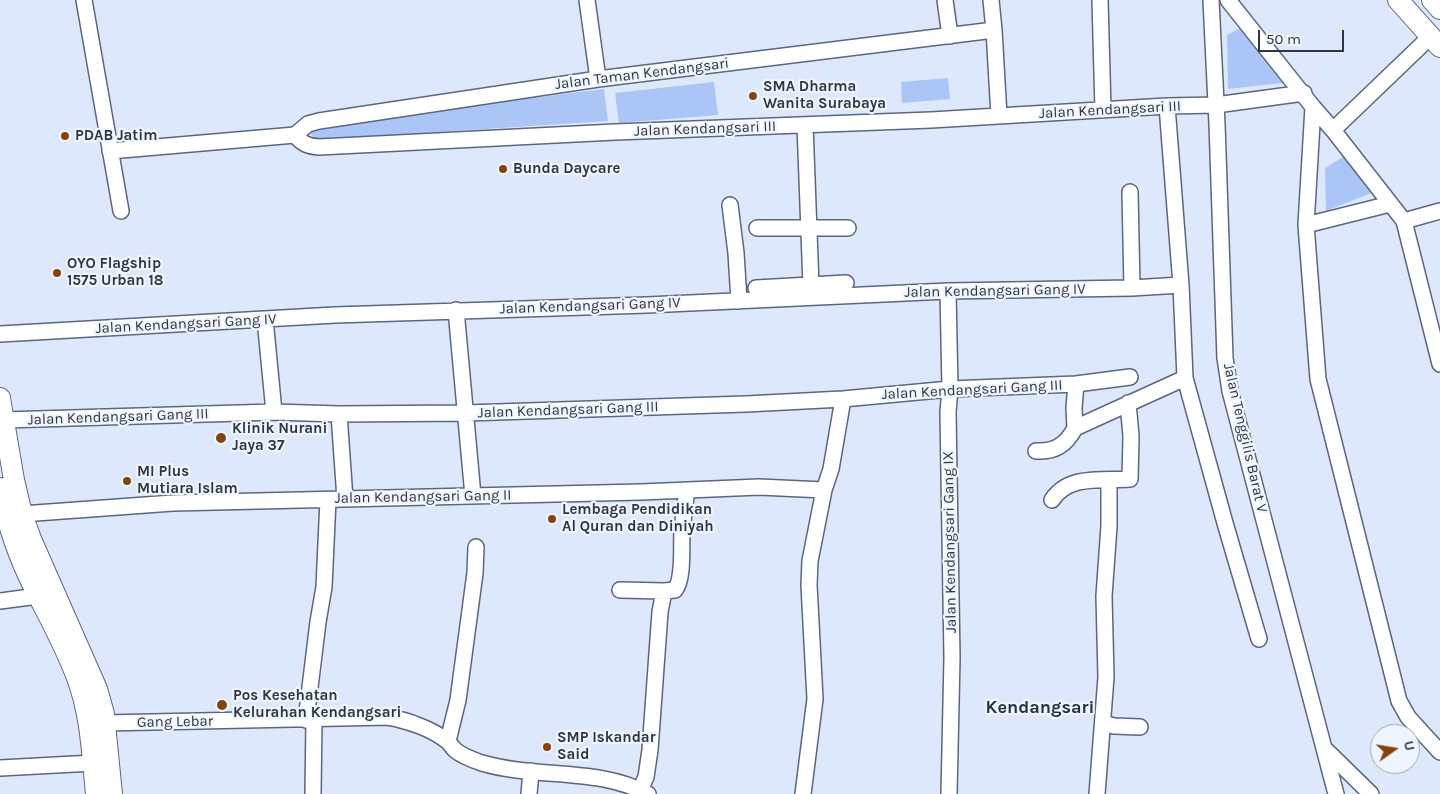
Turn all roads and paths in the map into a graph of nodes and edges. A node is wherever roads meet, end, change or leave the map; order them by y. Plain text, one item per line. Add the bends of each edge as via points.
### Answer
1 (84, 0) edge
2 (587, 0) edge
3 (945, 0) edge
4 (990, 0) edge
5 (1100, 0) edge
6 (1211, 0) edge
7 (1228, 0) edge
8 (1398, 0) edge
9 (994, 30) junction
10 (950, 36) junction
11 (1435, 41) edge
12 (598, 79) junction
13 (1304, 93) junction
14 (1216, 105) junction
15 (1167, 106) junction
16 (1313, 107) junction
17 (1103, 110) junction
18 (999, 116) junction
19 (805, 125) junction
20 (1333, 130) junction
21 (295, 136) junction
22 (110, 151) junction
23 (1130, 192) dead end
24 (1390, 204) junction
25 (730, 205) dead end
26 (121, 211) dead end
27 (1440, 211) edge
28 (1404, 221) junction
29 (1306, 225) junction
30 (757, 228) dead end
31 (848, 228) dead end
32 (809, 229) junction
33 (846, 282) dead end
34 (1181, 285) junction
35 (812, 286) junction
36 (756, 288) dead end
37 (1132, 288) junction
38 (948, 291) junction
39 (739, 301) junction
40 (456, 310) junction
41 (265, 319) junction
42 (0, 334) edge
43 (1440, 364) edge
44 (1130, 377) dead end
45 (1186, 378) junction
46 (1076, 384) junction
47 (950, 389) junction
48 (0, 398) edge
49 (843, 399) junction
50 (1128, 403) junction
51 (274, 412) junction
52 (466, 412) junction
53 (339, 414) junction
54 (4, 420) junction
55 (1076, 428) junction
56 (1036, 451) dead end
57 (1110, 480) junction
58 (0, 488) edge
59 (687, 490) junction
60 (824, 490) junction
61 (473, 496) junction
62 (345, 499) junction
63 (328, 500) junction
64 (1052, 500) dead end
65 (22, 514) junction
66 (476, 547) dead end
67 (620, 590) dead end
68 (664, 591) junction
69 (36, 596) junction
70 (3, 601) edge
71 (1259, 639) dead end
72 (310, 720) junction
73 (105, 723) junction
74 (1103, 724) junction
75 (1140, 728) dead end
76 (448, 741) junction
77 (1325, 749) junction
78 (1440, 752) edge
79 (90, 763) junction
80 (0, 768) edge
81 (531, 771) junction
82 (644, 792) edge
83 (96, 794) edge
84 (112, 794) edge
85 (313, 794) edge
86 (529, 794) edge
87 (803, 794) edge
88 (949, 794) edge
89 (1097, 794) edge
90 (1336, 794) edge
91 (1371, 794) edge

1 - 22 street
2 - 12 street
3 - 10 street
4 - 9 street
5 - 17 street
6 - 14 street, Jalan Tenggilis Barat V
7 - 13 street
8 - 11 main road
9 - 10 street, Jalan Taman Kendangsari
9 - 18 street
10 - 12 street, Jalan Taman Kendangsari
11 - 20 street
12 - 21 street, Jalan Taman Kendangsari via 319,121 308,124
13 - 14 street, Jalan Kendangsari III
13 - 16 street
14 - 15 street, Jalan Kendangsari III
14 - 77 street, Jalan Tenggilis Barat V via 1230,391
15 - 17 street, Jalan Kendangsari III
15 - 34 street
16 - 20 street
16 - 29 street
17 - 18 street, Jalan Kendangsari III
18 - 19 street, Jalan Kendangsari III
19 - 21 street, Jalan Kendangsari III via 319,147 309,146
19 - 32 street
20 - 24 street
21 - 22 street
22 - 26 street
23 - 37 street
24 - 28 street
24 - 29 street
25 - 39 street
27 - 28 street
28 - 43 street
29 - 78 street via 1318,379 1399,701 1408,717
30 - 32 street
31 - 32 street
32 - 35 street
33 - 35 street
34 - 37 street, Jalan Kendangsari Gang IV
34 - 45 street
35 - 36 street
37 - 38 street, Jalan Kendangsari Gang IV
38 - 39 street, Jalan Kendangsari Gang IV
38 - 47 street, Jalan Kendangsari Gang IX
39 - 40 street, Jalan Kendangsari Gang IV
40 - 41 street, Jalan Kendangsari Gang IV
40 - 52 street
41 - 42 street, Jalan Kendangsari Gang IV
41 - 51 street
44 - 46 street, Jalan Kendangsari Gang III
45 - 50 street
45 - 71 street
46 - 47 street, Jalan Kendangsari Gang III
46 - 55 street
47 - 49 street, Jalan Kendangsari Gang III
47 - 88 street, Jalan Kendangsari Gang IX via 952,658
48 - 54 main road
49 - 52 street, Jalan Kendangsari Gang III
49 - 60 street via 831,469
50 - 55 street
50 - 57 street via 1131,477
51 - 53 street, Jalan Kendangsari Gang III
51 - 54 street, Jalan Kendangsari Gang III
52 - 53 street, Jalan Kendangsari Gang III
52 - 61 street
53 - 62 street
54 - 65 main road
55 - 56 street via 1058,448
57 - 64 street via 1078,481 1058,491
57 - 74 street via 1104,574 1106,677
58 - 69 main road via 8,524
59 - 60 street, Jalan Kendangsari Gang II via 759,487
59 - 61 street, Jalan Kendangsari Gang II
59 - 68 street via 678,586 675,590
60 - 87 street via 808,571 815,699
61 - 62 street, Jalan Kendangsari Gang II
62 - 63 street, Jalan Kendangsari Gang II
63 - 65 street, Jalan Kendangsari Gang II via 173,503
63 - 72 street via 324,587
65 - 73 main road via 97,689
66 - 76 street via 458,700
67 - 68 street
68 - 82 street
69 - 70 street
69 - 79 main road via 77,677 90,723
72 - 73 street, Gang Lebar
72 - 76 street, Gang Lebar via 404,719
72 - 85 street
73 - 84 main road
74 - 75 street
74 - 89 street
76 - 81 street, Gang Lebar via 470,759
77 - 90 street, Jalan Tenggilis Barat V
77 - 91 street
79 - 80 street
79 - 83 main road
81 - 82 street, Gang Lebar via 600,779
81 - 86 street

